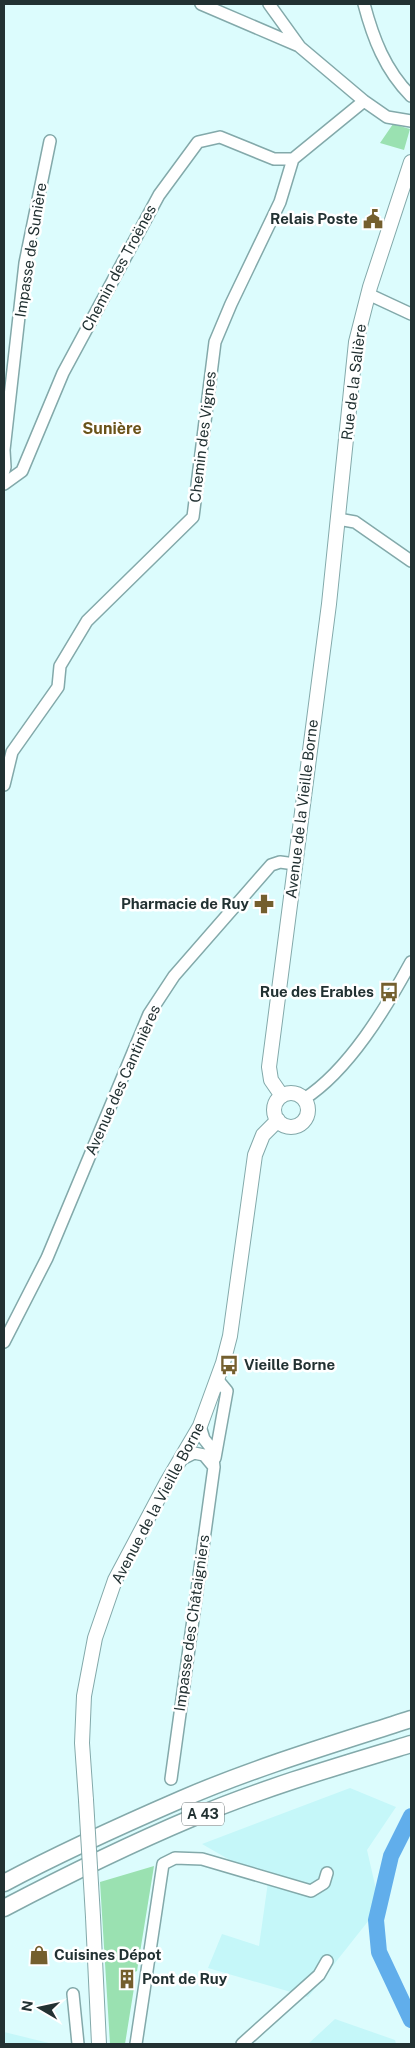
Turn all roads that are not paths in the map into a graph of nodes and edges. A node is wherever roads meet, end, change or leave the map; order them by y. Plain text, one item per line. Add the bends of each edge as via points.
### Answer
1 (201, 4) edge
2 (269, 4) edge
3 (364, 4) edge
4 (300, 47) junction
5 (411, 96) edge
6 (364, 101) junction
7 (411, 122) edge
8 (50, 141) dead end
9 (293, 159) junction
10 (411, 162) edge
11 (368, 294) junction
12 (411, 314) edge
13 (4, 450) edge
14 (4, 471) edge
15 (4, 484) edge
16 (338, 519) junction
17 (411, 561) edge
18 (4, 785) edge
19 (295, 864) junction
20 (411, 962) edge
21 (282, 1096) junction
22 (304, 1099) junction
23 (278, 1120) junction
24 (4, 1342) edge
25 (217, 1380) junction
26 (200, 1426) junction
27 (180, 1460) junction
28 (214, 1467) junction
29 (411, 1719) edge
30 (411, 1744) edge
31 (171, 1779) dead end
32 (327, 1873) dead end
33 (4, 1883) edge
34 (4, 1908) edge
35 (327, 1961) dead end
36 (73, 1994) dead end
37 (78, 2044) edge
38 (99, 2044) edge
39 (136, 2044) edge
40 (242, 2044) edge

1 - 4 street
2 - 4 street
3 - 5 street via 378,48 389,69
4 - 6 street
6 - 7 street via 387,117
6 - 9 street
8 - 13 street, Impasse de Sunière via 25,263
9 - 15 street, Chemin des Troënes via 274,159 220,137 198,142 158,195 63,372 22,471
9 - 18 street, Chemin des Vignes via 280,202 215,342 193,518 87,621 60,666 58,687 12,752
10 - 11 main road, Rue de la Salière
11 - 12 street
11 - 16 main road, Rue de la Salière via 356,342
13 - 14 street, Impasse de Sunière
16 - 17 street via 355,522
16 - 19 main road, Avenue de la Vieille Borne
19 - 21 main road, Avenue de la Vieille Borne via 269,1067 271,1080
19 - 24 street, Avenue des Cantinières via 280,862 271,865 174,976 149,1014 47,1258
20 - 22 street via 391,999 354,1050
21 - 22 main road via 291,1093
21 - 23 main road via 275,1108
22 - 23 main road via 308,1108 303,1122 289,1127
23 - 25 main road, Avenue de la Vieille Borne via 263,1135 255,1155 230,1336
25 - 26 main road, Avenue de la Vieille Borne
25 - 28 street via 226,1391
26 - 27 main road, Avenue de la Vieille Borne
26 - 28 street, Impasse des Châtaigniers via 212,1449
27 - 28 street via 194,1453 204,1455
27 - 38 main road, Avenue de la Vieille Borne, bridge via 114,1580 95,1638 84,1696 82,1743
28 - 31 street, Impasse des Châtaigniers
29 - 33 highway, A 43 via 183,1799 55,1856
30 - 34 highway, A 43 via 308,1775 193,1818
32 - 39 street via 324,1882 311,1891 202,1859 175,1858 163,1864
35 - 40 street via 319,1975
36 - 37 street

